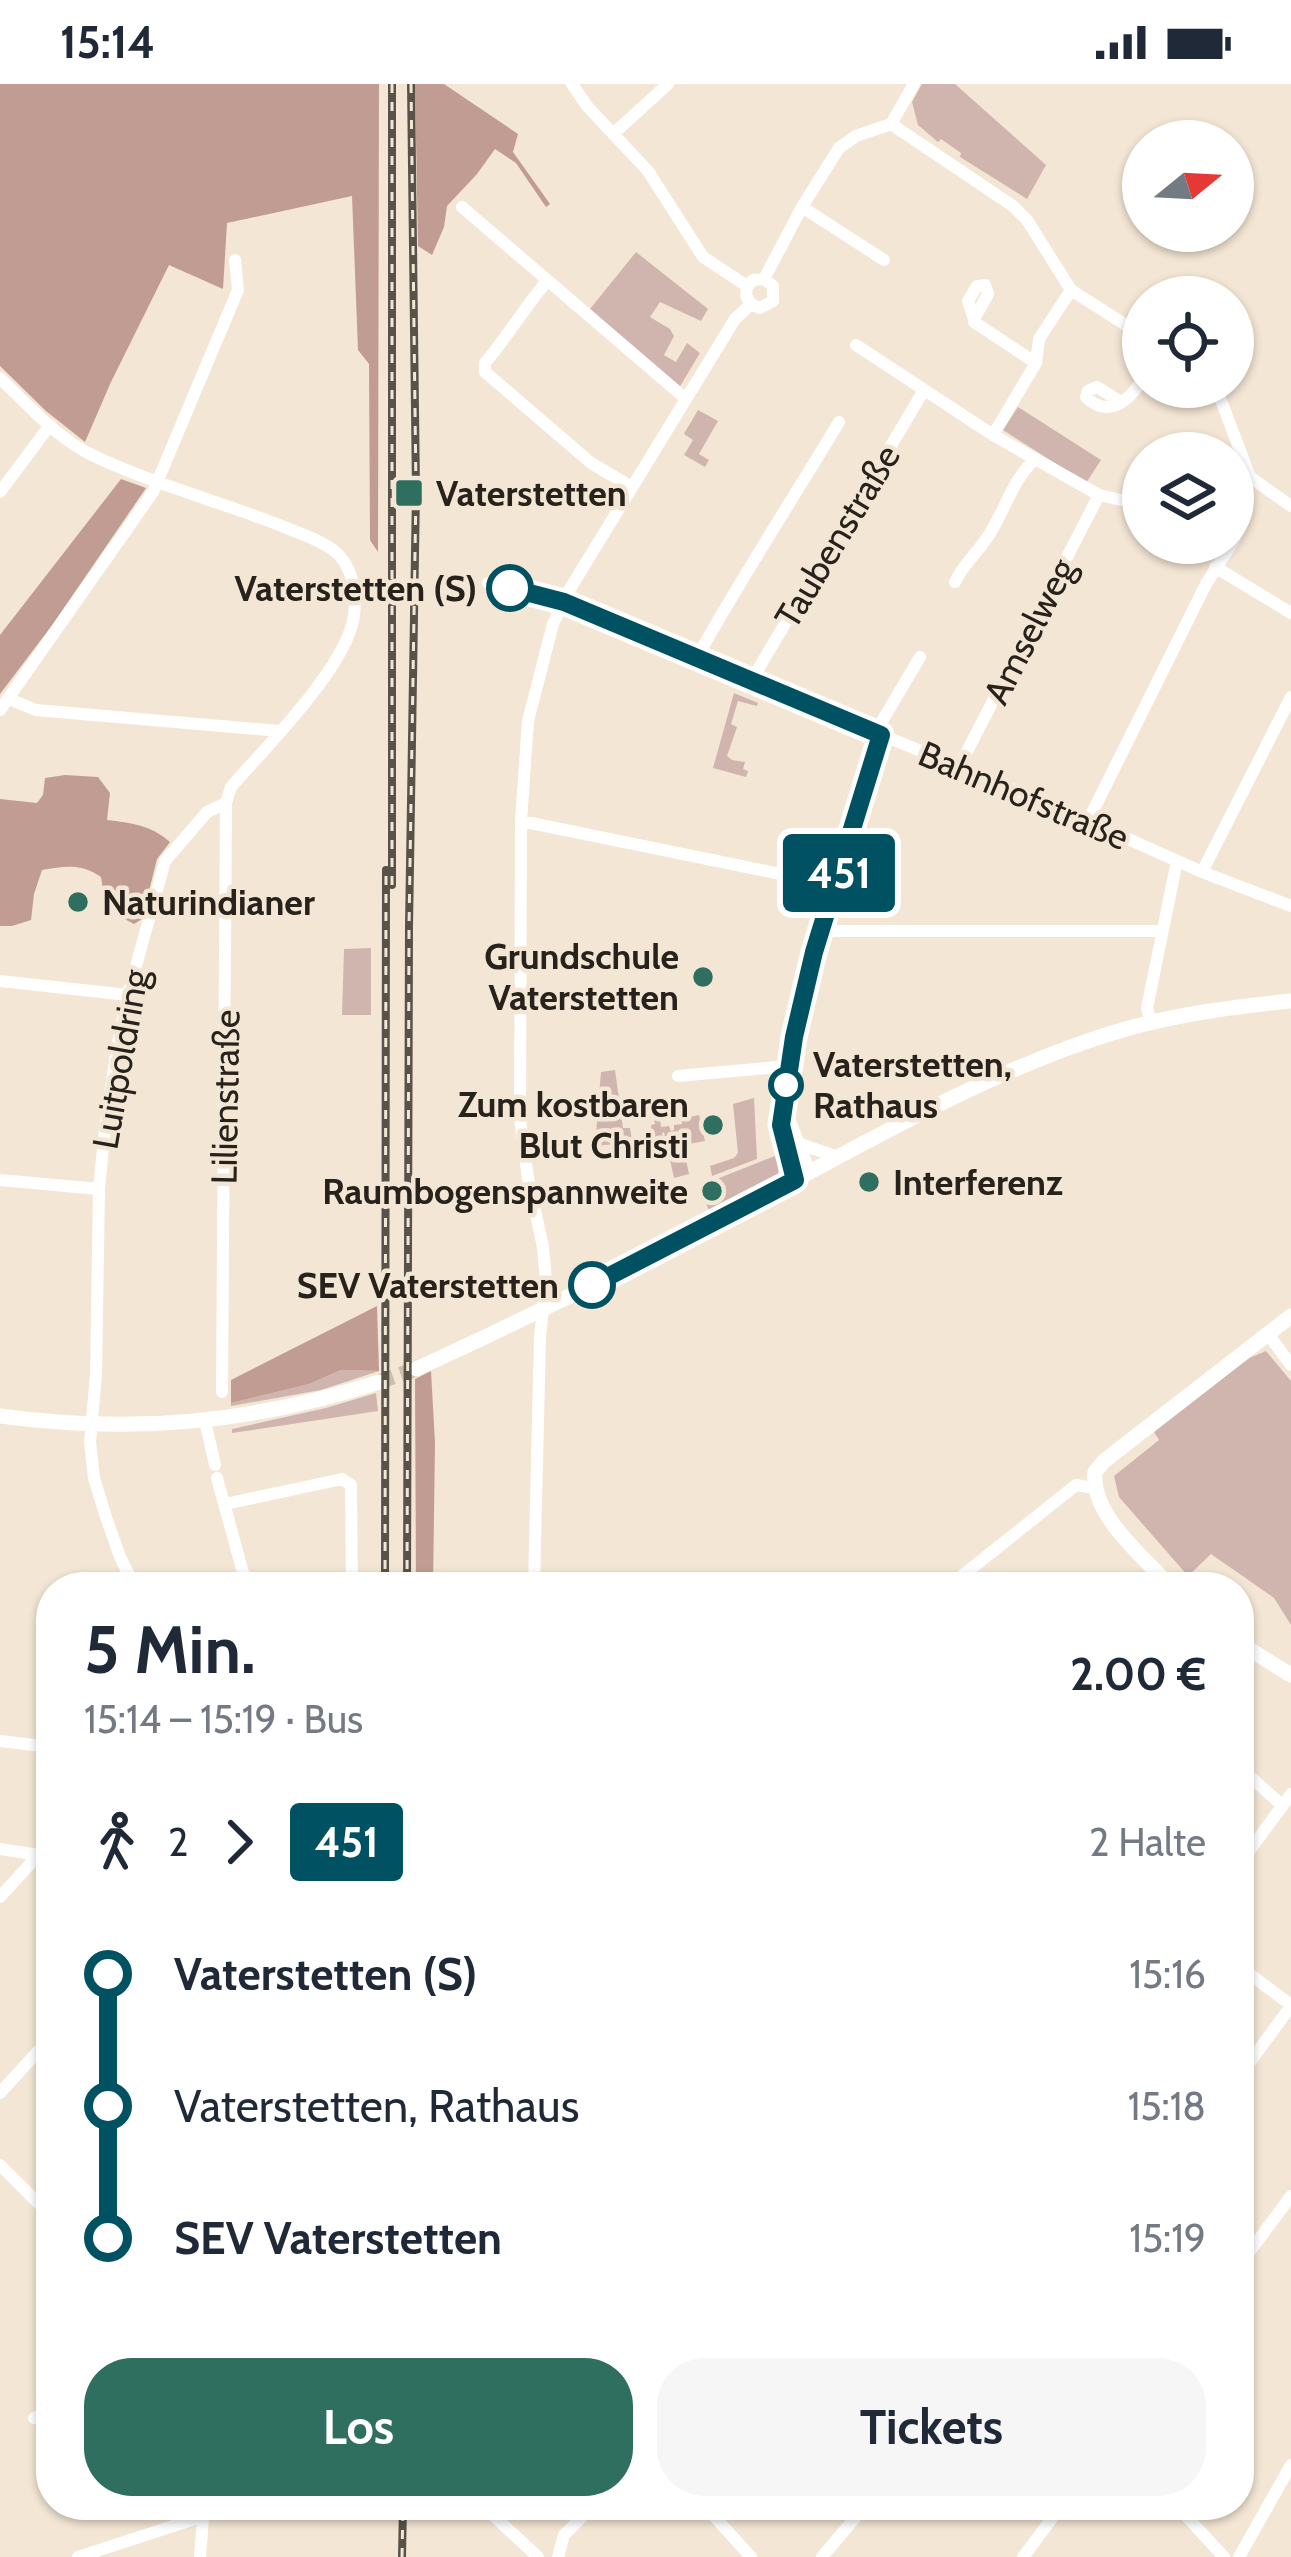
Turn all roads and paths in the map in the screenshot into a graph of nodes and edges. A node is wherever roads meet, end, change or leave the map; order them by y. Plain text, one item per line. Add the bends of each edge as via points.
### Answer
1 (668, 84) edge
2 (914, 84) edge
3 (573, 85) edge
4 (891, 124) junction
5 (613, 134) junction
6 (462, 207) dead end
7 (802, 207) junction
8 (235, 260) dead end
9 (884, 260) dead end
10 (764, 279) junction
11 (547, 281) junction
12 (747, 286) junction
13 (1071, 290) junction
14 (751, 304) junction
15 (974, 319) dead end
16 (1122, 323) edge
17 (856, 345) dead end
18 (1036, 363) junction
19 (0, 378) edge
20 (924, 391) junction
21 (686, 399) junction
22 (839, 422) dead end
23 (50, 425) junction
24 (993, 435) junction
25 (1035, 459) junction
26 (159, 481) junction
27 (1254, 481) edge
28 (632, 488) junction
29 (0, 492) edge
30 (1099, 495) junction
31 (1121, 500) dead end
32 (1291, 506) edge
33 (1217, 564) edge
34 (1215, 567) junction
35 (955, 581) dead end
36 (488, 583) dead end
37 (564, 602) junction
38 (1291, 613) edge
39 (698, 657) junction
40 (920, 657) dead end
41 (751, 681) junction
42 (1291, 698) edge
43 (4, 705) edge
44 (280, 731) junction
45 (878, 734) junction
46 (959, 767) junction
47 (226, 803) junction
48 (521, 821) junction
49 (1088, 821) junction
50 (1177, 861) junction
51 (1202, 872) junction
52 (836, 886) junction
53 (1291, 906) edge
54 (821, 931) junction
55 (1162, 931) junction
56 (0, 981) edge
57 (128, 995) junction
58 (1291, 1001) edge
59 (1151, 1022) junction
60 (788, 1066) junction
61 (679, 1076) dead end
62 (784, 1104) junction
63 (800, 1144) junction
64 (838, 1157) junction
65 (803, 1176) junction
66 (0, 1180) edge
67 (99, 1189) junction
68 (544, 1310) junction
69 (1291, 1316) edge
70 (1268, 1334) junction
71 (1291, 1365) edge
72 (416, 1369) tunnel mouth
73 (379, 1382) tunnel mouth
74 (222, 1392) dead end
75 (0, 1416) edge
76 (205, 1421) junction
77 (92, 1424) junction
78 (1094, 1488) junction
79 (225, 1504) junction
80 (128, 1572) edge
81 (243, 1572) edge
82 (352, 1572) edge
83 (534, 1572) edge
84 (967, 1572) edge
85 (1157, 1572) edge
86 (1254, 1652) edge
87 (1291, 1675) edge
88 (0, 1741) edge
89 (36, 1745) edge
90 (1254, 1777) edge
91 (1287, 1800) edge
92 (1254, 1845) edge
93 (0, 1850) edge
94 (36, 1855) edge
95 (36, 1857) edge
96 (0, 1898) edge
97 (1254, 1978) edge
98 (1291, 2006) edge
99 (36, 2053) edge
100 (1254, 2057) edge
101 (0, 2093) edge
102 (0, 2164) edge
103 (1291, 2196) edge
104 (36, 2200) edge
105 (1254, 2246) edge
106 (1291, 2465) edge
107 (177, 2520) edge
108 (203, 2520) edge
109 (498, 2520) edge
110 (579, 2520) edge
111 (718, 2520) edge
112 (853, 2520) edge
113 (1051, 2520) edge
114 (1190, 2520) edge
115 (78, 2557) edge
116 (200, 2557) edge
117 (538, 2557) edge
118 (558, 2557) edge
119 (751, 2557) edge
120 (821, 2557) edge
121 (1023, 2557) edge
122 (1224, 2557) edge
123 (1239, 2557) edge

1 - 5 street
2 - 4 street
3 - 5 street
4 - 7 street via 839,148
4 - 13 street via 1019,212
5 - 12 street via 648,170 703,257
6 - 11 street
7 - 9 street
7 - 10 street
8 - 26 street via 238,290
10 - 12 street
10 - 14 street via 773,286 772,301
11 - 21 street
11 - 28 street via 484,370 591,463
12 - 14 street
13 - 16 street
13 - 18 street via 1039,339
14 - 21 street
15 - 18 street
17 - 20 street
18 - 24 street
19 - 23 street
20 - 24 street
20 - 41 street, Taubenstraße
21 - 28 street
22 - 39 street
23 - 26 street via 93,455
23 - 29 street
24 - 25 street
25 - 30 street
25 - 35 street
26 - 43 street
26 - 44 street, Luitpoldring via 326,546 349,573 351,627 340,653
27 - 32 street
28 - 37 street
30 - 31 street
30 - 46 street, Amselweg
33 - 34 street
34 - 38 street
34 - 49 street
36 - 37 street, Bahnhofstraße
37 - 39 street, Bahnhofstraße
37 - 48 street via 528,721
39 - 41 street, Bahnhofstraße
40 - 45 street
41 - 45 street, Bahnhofstraße
42 - 51 street
43 - 44 street
44 - 47 street, Luitpoldring
45 - 46 street, Bahnhofstraße
45 - 52 street
46 - 49 street, Bahnhofstraße
47 - 57 street, Luitpoldring via 165,861
47 - 74 street, Lilienstraße
48 - 52 street
48 - 68 street via 518,1090 543,1246
49 - 50 street, Bahnhofstraße
50 - 51 street, Bahnhofstraße
50 - 55 street
51 - 53 street, Bahnhofstraße
52 - 54 street
54 - 55 street
54 - 60 street
55 - 59 street
56 - 57 street
57 - 67 street, Luitpoldring
58 - 59 street
59 - 64 street via 979,1085
60 - 61 street
60 - 62 street
62 - 63 street
62 - 65 street via 781,1125
63 - 64 street
63 - 65 street
64 - 65 street
65 - 68 street
66 - 67 street
67 - 77 street, Luitpoldring
68 - 72 street
68 - 83 street
69 - 70 street
70 - 71 street
70 - 78 street via 1104,1461
73 - 76 street
75 - 77 street
76 - 77 street
76 - 79 street
77 - 80 street, Luitpoldring via 94,1478
78 - 84 street via 1076,1485
78 - 85 street via 1107,1516
79 - 81 street
79 - 82 street via 342,1479 351,1485
86 - 87 street
88 - 89 street
90 - 91 street
91 - 92 street
93 - 94 street
95 - 96 street
97 - 98 street
98 - 100 street
99 - 101 street
102 - 104 street
103 - 105 street
106 - 123 street
107 - 115 street
108 - 116 street
109 - 117 street
110 - 118 street
111 - 119 street
112 - 120 street
113 - 121 street
114 - 122 street

